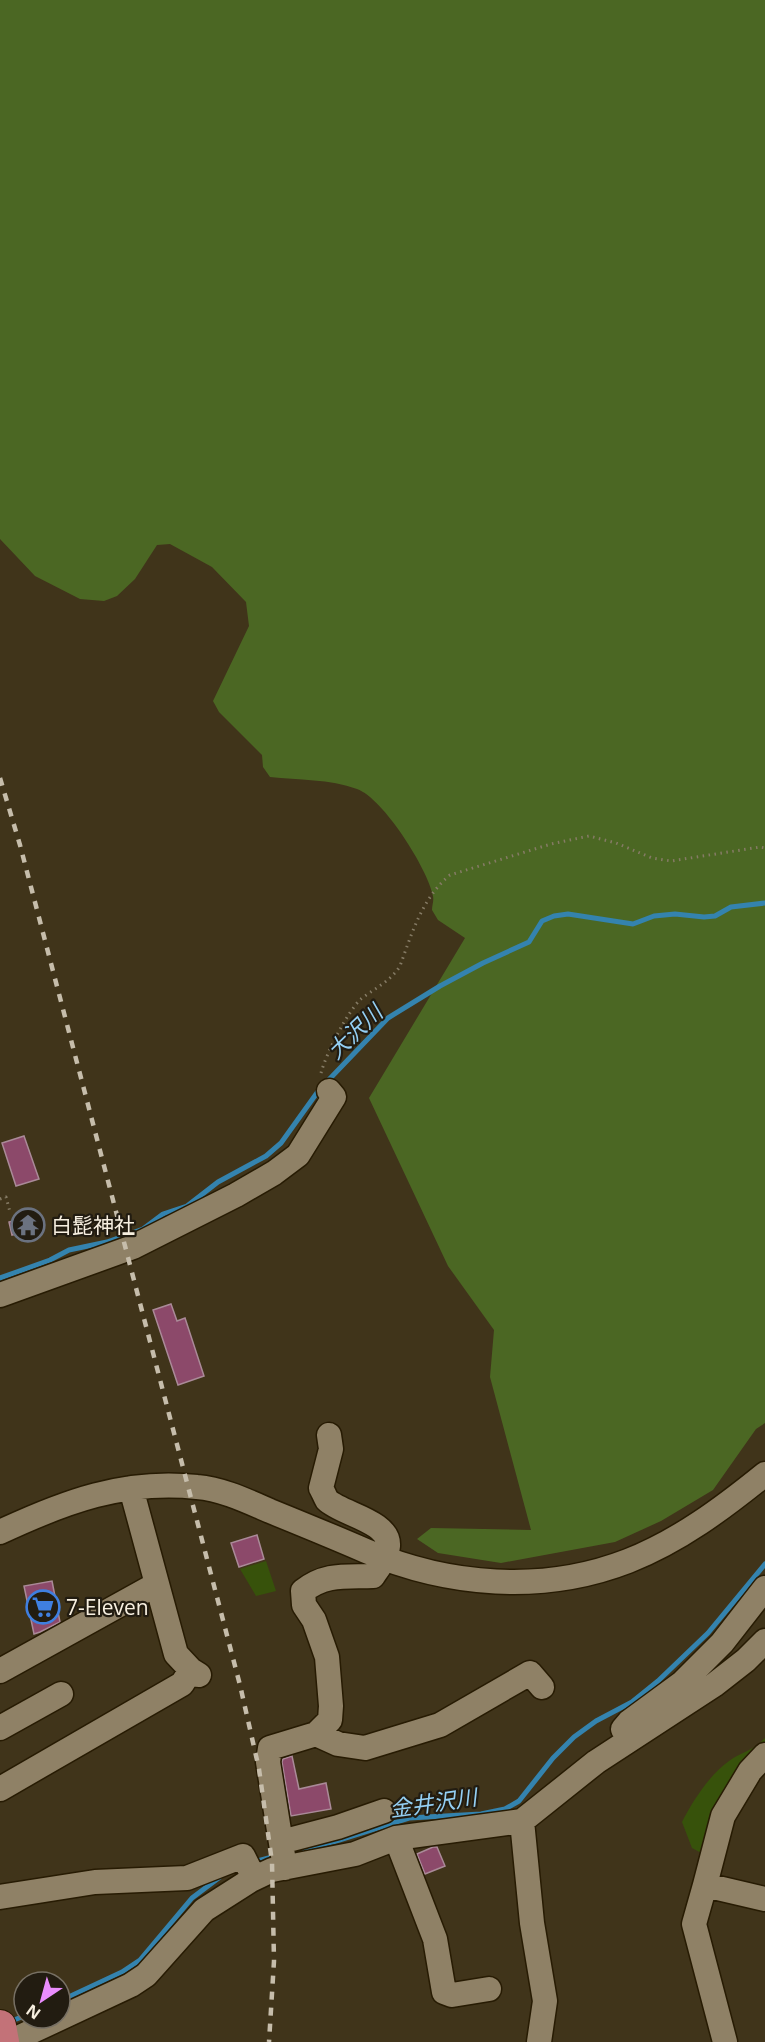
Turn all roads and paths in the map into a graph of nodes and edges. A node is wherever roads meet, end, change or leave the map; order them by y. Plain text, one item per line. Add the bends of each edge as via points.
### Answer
1 (765, 848) edge
2 (326, 1083) joint
3 (0, 1199) edge
4 (10, 1212) dead end
5 (1, 1293) edge
6 (329, 1435) dead end
7 (765, 1474) edge
8 (131, 1488) junction
9 (0, 1532) edge
10 (384, 1558) junction
11 (157, 1584) junction
12 (765, 1588) edge
13 (765, 1641) edge
14 (0, 1671) edge
15 (542, 1687) dead end
16 (61, 1694) dead end
17 (0, 1728) edge
18 (316, 1734) junction
19 (765, 1755) edge
20 (596, 1762) junction
21 (0, 1790) edge
22 (384, 1811) dead end
23 (522, 1821) junction
24 (396, 1838) junction
25 (283, 1855) junction
26 (250, 1871) junction
27 (705, 1885) junction
28 (0, 1897) edge
29 (765, 1899) edge
30 (489, 1989) dead end
31 (48, 2034) edge
32 (3, 2036) edge
33 (539, 2042) edge
34 (725, 2042) edge

1 - 2 path via 671,861 589,836 450,874 424,905 395,975 354,1006 321,1071
2 - 5 street via 334,1097 298,1155 274,1173 133,1247
3 - 4 path via 6,1197
6 - 10 street via 332,1449 321,1488 328,1500 385,1534 389,1545
7 - 10 street via 718,1512 669,1541 627,1562 585,1573 524,1582 480,1580 435,1574
8 - 9 street via 50,1509
8 - 10 street via 200,1487 234,1496
8 - 11 street
10 - 18 street via 373,1576 316,1580 303,1591 304,1605 314,1620 327,1657 330,1720
11 - 14 street
11 - 21 street via 176,1654 195,1672 182,1684
12 - 20 street via 722,1643 682,1683 629,1722
13 - 20 street via 714,1685
15 - 18 street via 530,1673 440,1725 365,1748 338,1744
16 - 17 street
18 - 25 street via 270,1748 268,1762
19 - 27 street via 750,1771 723,1816
20 - 23 street
22 - 25 street via 338,1827
23 - 24 street
23 - 33 street via 532,1923 545,2001
24 - 25 street via 356,1854
24 - 30 street via 435,1939 444,1992 452,1995
25 - 26 street via 272,1870
26 - 28 street via 95,1882
26 - 31 street via 204,1911 146,1976
27 - 29 street
27 - 34 street via 694,1924
31 - 32 street

